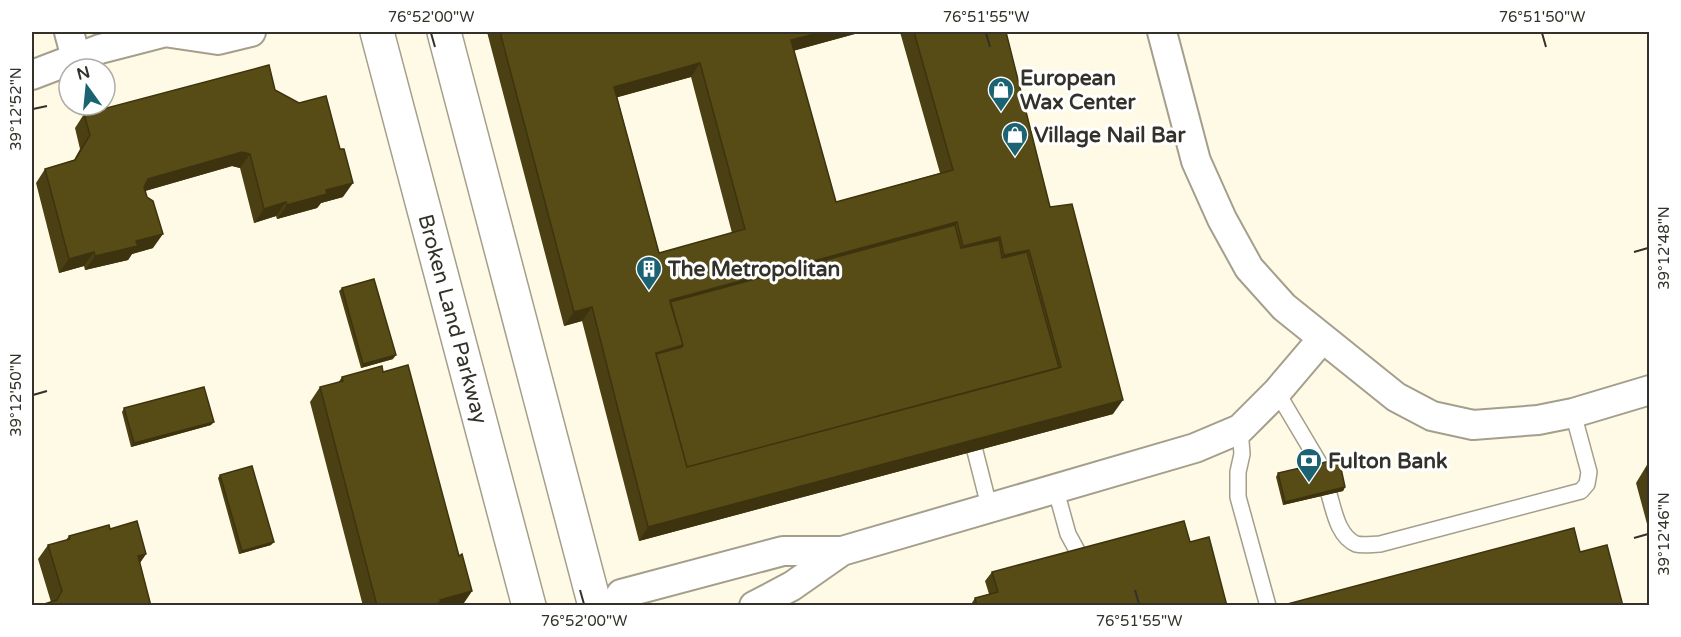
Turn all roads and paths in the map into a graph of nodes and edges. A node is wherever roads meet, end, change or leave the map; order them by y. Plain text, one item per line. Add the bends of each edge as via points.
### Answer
1 (165, 32) edge
2 (250, 32) edge
3 (377, 32) edge
4 (444, 32) edge
5 (1162, 32) edge
6 (95, 41) edge
7 (32, 75) edge
8 (1322, 339) junction
9 (1650, 390) edge
10 (1277, 392) junction
11 (1573, 413) junction
12 (1240, 429) junction
13 (975, 451) edge
14 (1321, 466) edge
15 (1055, 487) junction
16 (1329, 494) edge
17 (989, 506) junction
18 (842, 551) junction
19 (1080, 556) edge
20 (529, 606) edge
21 (595, 606) edge
22 (615, 606) edge
23 (754, 606) edge
24 (1268, 606) edge

1 - 2 street via 218,40
1 - 6 street
3 - 20 street, Broken Land Parkway
4 - 21 street
5 - 8 street via 1197,161 1222,219 1249,268 1284,307
6 - 7 street
8 - 10 street
8 - 11 street via 1396,398 1432,416 1473,425
9 - 11 street
10 - 12 street
10 - 14 lane
11 - 16 lane via 1589,472 1581,491 1380,544 1358,544 1345,536
12 - 15 street via 1195,448
12 - 24 lane via 1238,497
13 - 17 lane
15 - 17 street
15 - 19 lane via 1068,534
17 - 18 street
18 - 22 street via 783,551 621,594
18 - 23 street via 792,586

